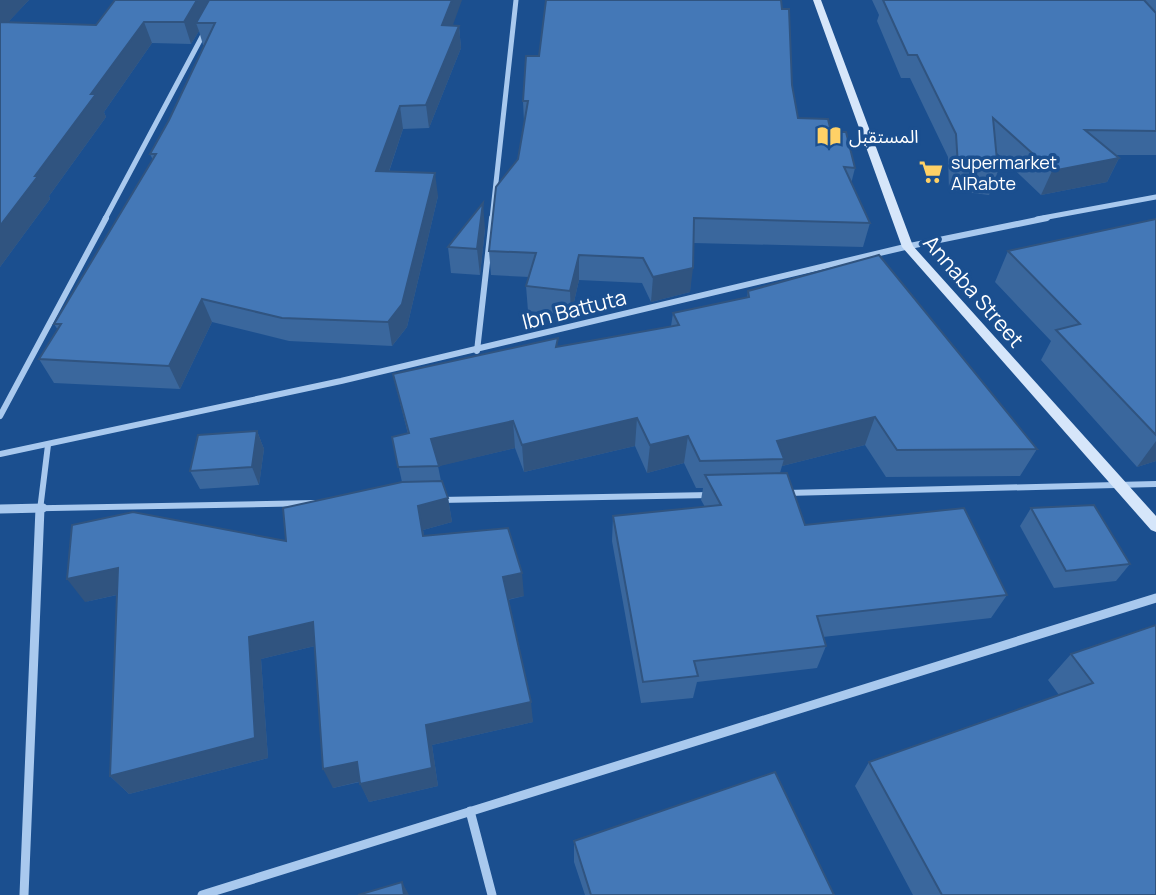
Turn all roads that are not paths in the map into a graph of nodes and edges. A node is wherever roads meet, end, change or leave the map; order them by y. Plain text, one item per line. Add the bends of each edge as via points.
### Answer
1 (516, 0) edge
2 (817, 0) edge
3 (208, 24) edge
4 (1156, 197) edge
5 (908, 247) junction
6 (477, 351) junction
7 (0, 416) edge
8 (48, 445) junction
9 (0, 454) edge
10 (1156, 484) edge
11 (1121, 486) junction
12 (774, 493) edge
13 (719, 495) edge
14 (428, 501) edge
15 (331, 503) edge
16 (0, 509) edge
17 (40, 509) junction
18 (1156, 526) edge
19 (1156, 598) edge
20 (470, 811) junction
21 (24, 895) edge
22 (202, 895) edge
23 (492, 895) edge

1 - 6 street
2 - 5 street, Annaba Street
3 - 7 street
4 - 5 street, Ibn Battuta
5 - 6 street, Ibn Battuta
5 - 11 street, Annaba Street
6 - 8 street, Ibn Battuta
8 - 9 street, Ibn Battuta
8 - 17 street
10 - 11 street
11 - 12 street
11 - 18 street, Annaba Street
13 - 14 street
15 - 17 street
16 - 17 street
17 - 21 street
19 - 20 street
20 - 22 street
20 - 23 street

